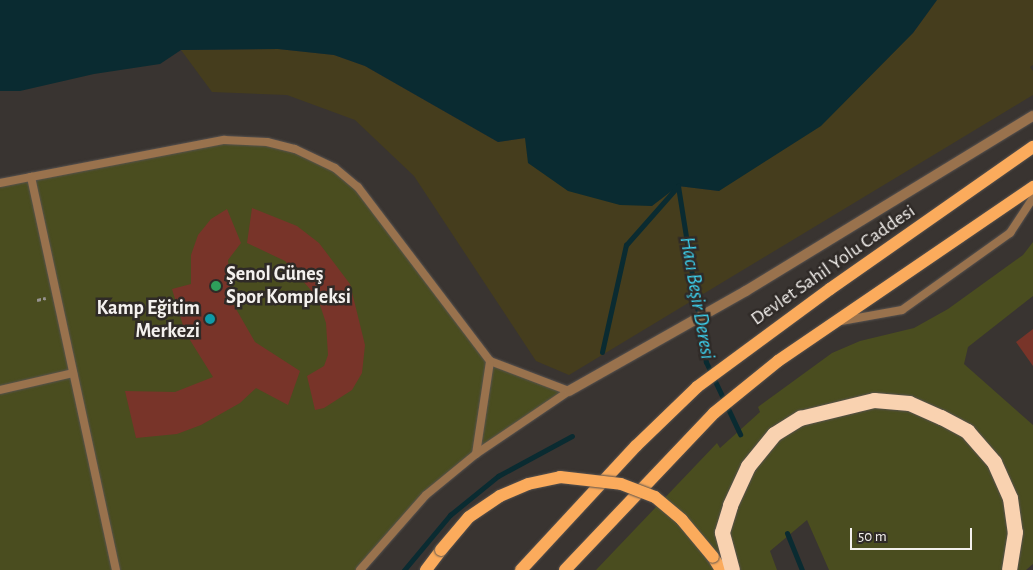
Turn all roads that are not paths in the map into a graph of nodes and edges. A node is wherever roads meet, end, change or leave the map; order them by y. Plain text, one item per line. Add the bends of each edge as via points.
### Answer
1 (1033, 116) edge
2 (1033, 147) edge
3 (31, 177) junction
4 (0, 183) edge
5 (1033, 187) edge
6 (1033, 198) edge
7 (834, 322) junction
8 (490, 361) junction
9 (73, 373) junction
10 (0, 390) edge
11 (569, 391) junction
12 (476, 454) junction
13 (116, 570) edge
14 (360, 570) edge
15 (426, 570) edge
16 (521, 570) edge
17 (565, 570) edge
18 (721, 570) edge
19 (732, 570) edge
20 (1009, 570) edge

1 - 11 street via 746,291
2 - 16 main road, Devlet Sahil Yolu Caddesi via 697,387
3 - 4 lane
3 - 8 lane via 224,140 267,142 295,148 335,168 358,187
3 - 9 lane
5 - 7 main road
6 - 7 lane via 1010,233 902,310
7 - 17 main road via 778,361 714,413
8 - 11 lane
8 - 12 lane
9 - 10 lane
9 - 13 lane
11 - 12 lane
12 - 14 lane via 426,495
15 - 18 main road, bridge via 469,517 500,496 528,484 560,478 621,484 655,497 682,520
19 - 20 highway via 722,532 748,466 768,441 800,418 874,400 909,403 967,431 994,462 1010,498 1015,532

